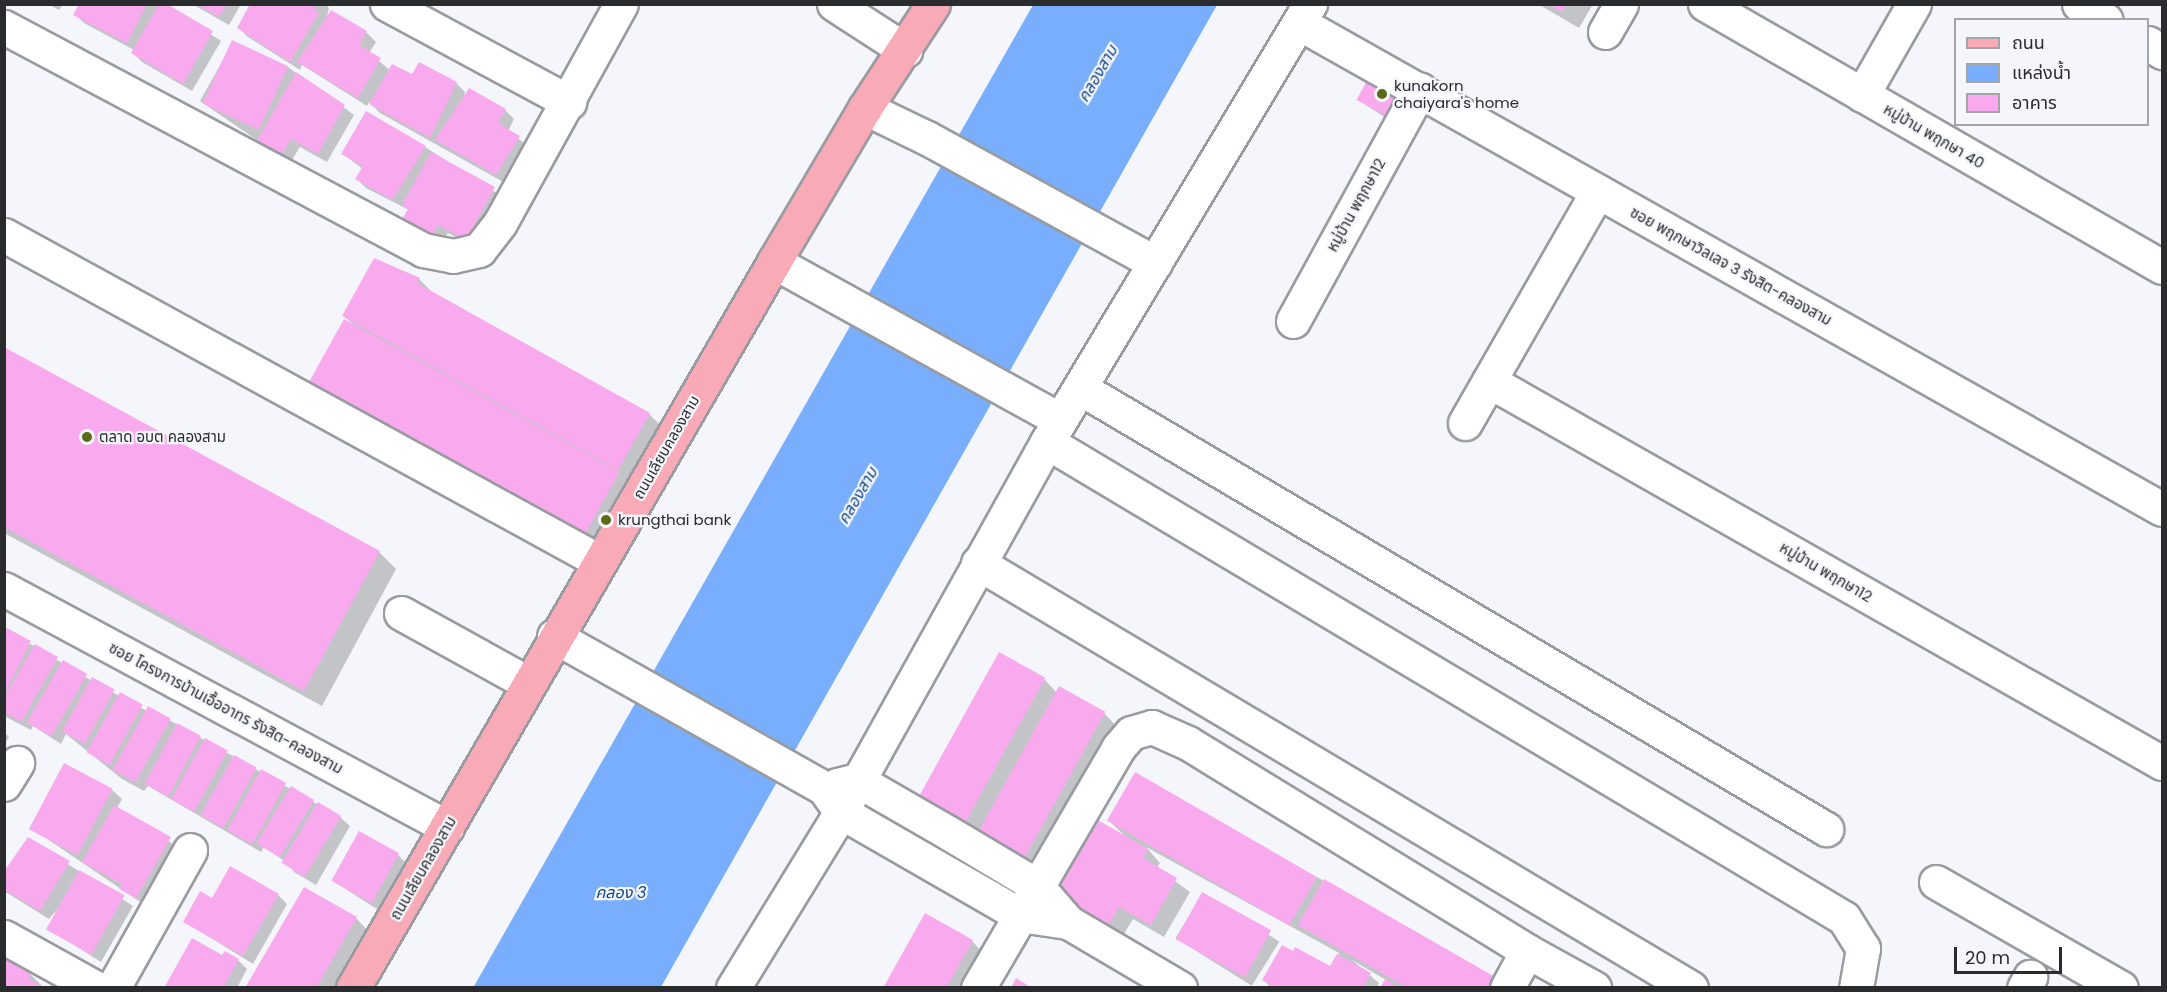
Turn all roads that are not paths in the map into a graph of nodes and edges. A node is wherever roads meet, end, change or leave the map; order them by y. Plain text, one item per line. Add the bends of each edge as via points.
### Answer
1 (387, 4) edge
2 (621, 4) edge
3 (834, 4) edge
4 (933, 4) edge
5 (1705, 4) edge
6 (1914, 4) edge
7 (2079, 4) edge
8 (1305, 14) edge
9 (2103, 18) edge
10 (4, 27) edge
11 (2149, 44) edge
12 (905, 50) junction
13 (2163, 52) edge
14 (1420, 88) junction
15 (1862, 94) junction
16 (569, 102) junction
17 (865, 108) junction
18 (1598, 191) junction
19 (4, 235) edge
20 (774, 262) junction
21 (1155, 263) junction
22 (2163, 267) edge
23 (1293, 321) dead end
24 (1489, 381) junction
25 (1080, 388) junction
26 (1465, 423) dead end
27 (1054, 431) junction
28 (2163, 509) edge
29 (599, 561) junction
30 (978, 563) junction
31 (4, 589) edge
32 (401, 613) dead end
33 (554, 636) junction
34 (528, 683) junction
35 (2163, 764) edge
36 (857, 780) junction
37 (826, 794) junction
38 (447, 827) junction
39 (1826, 829) dead end
40 (190, 850) dead end
41 (1936, 882) dead end
42 (1036, 885) junction
43 (1020, 915) junction
44 (1068, 922) junction
45 (4, 937) edge
46 (1527, 951) junction
47 (96, 987) edge
48 (113, 987) edge
49 (353, 987) edge
50 (733, 987) edge
51 (978, 987) edge
52 (1179, 987) edge
53 (1506, 987) edge
54 (1593, 987) edge
55 (1691, 987) edge
56 (1856, 987) edge
57 (2121, 987) edge

1 - 16 street
2 - 16 street
3 - 12 street
4 - 12 main road, ถนนเลียบคลองสาม
5 - 15 street, หมู่บ้าน พฤกษา 40
6 - 15 street
7 - 9 street
8 - 14 street, ซอย พฤกษาวิลเลจ 3 รังสิต-คลองสาม
8 - 21 street
10 - 16 street via 423,250 453,256 479,249 500,223
11 - 13 street
12 - 17 main road, ถนนเลียบคลองสาม
14 - 18 street, ซอย พฤกษาวิลเลจ 3 รังสิต-คลองสาม
14 - 23 street, หมู่บ้าน พฤกษา12
15 - 22 street, หมู่บ้าน พฤกษา 40
17 - 20 main road, ถนนเลียบคลองสาม
17 - 21 street via 1104,232
18 - 24 street
18 - 28 street, ซอย พฤกษาวิลเลจ 3 รังสิต-คลองสาม
19 - 29 street
20 - 27 street via 1014,393
20 - 29 main road, ถนนเลียบคลองสาม
21 - 25 street
24 - 26 street
24 - 35 street, หมู่บ้าน พฤกษา12
25 - 27 street
25 - 39 street
27 - 30 street
27 - 56 street via 1844,918 1863,948
29 - 33 main road, ถนนเลียบคลองสาม
30 - 36 street
30 - 55 street
31 - 38 street, ซอย โครงการบ้านเอื้ออาทร รังสิต-คลองสาม
32 - 34 street
33 - 34 main road, ถนนเลียบคลองสาม
33 - 37 street
34 - 38 main road, ถนนเลียบคลองสาม
36 - 37 street
36 - 42 street
37 - 43 street
37 - 50 street
38 - 49 main road, ถนนเลียบคลองสาม
40 - 48 street
41 - 57 street
42 - 43 street
42 - 44 street
42 - 46 street via 1119,748 1131,733 1152,727 1188,743
43 - 44 street
43 - 51 street
44 - 52 street
45 - 47 street
46 - 53 street
46 - 54 street

